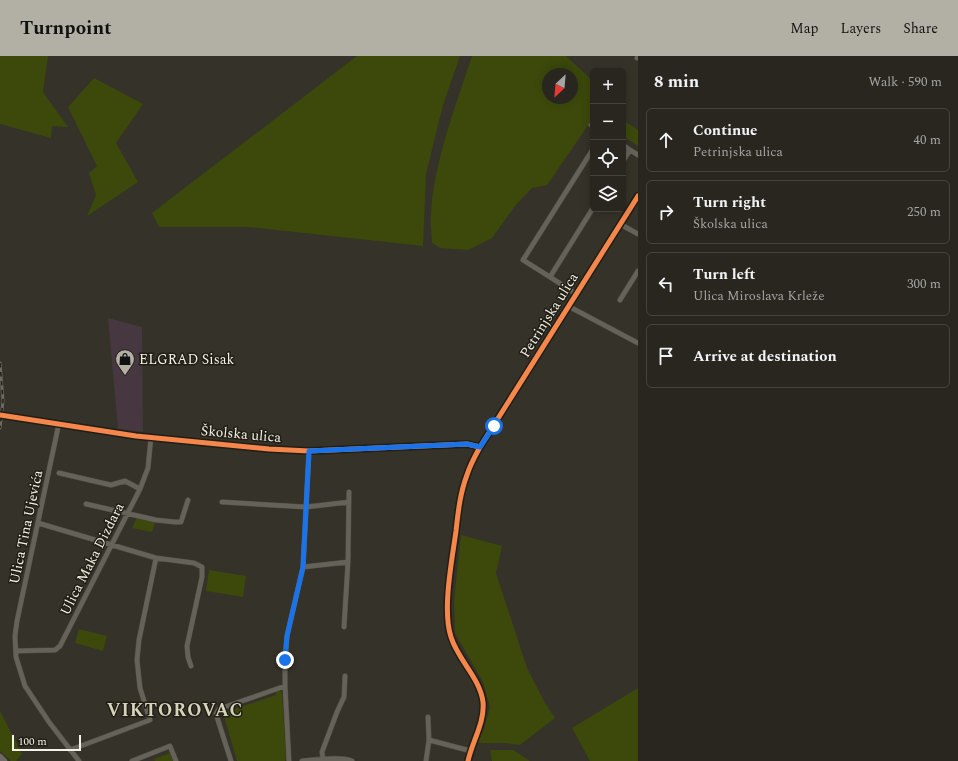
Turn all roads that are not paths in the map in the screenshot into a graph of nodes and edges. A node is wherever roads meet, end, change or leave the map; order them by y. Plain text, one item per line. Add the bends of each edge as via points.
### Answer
1 (626, 147) edge
2 (630, 150) junction
3 (590, 154) edge
4 (638, 155) edge
5 (626, 156) edge
6 (638, 196) edge
7 (591, 212) edge
8 (620, 224) junction
9 (638, 234) edge
10 (638, 271) edge
11 (550, 277) junction
12 (576, 294) junction
13 (620, 300) dead end
14 (568, 306) junction
15 (638, 343) edge
16 (0, 415) edge
17 (59, 423) junction
18 (151, 437) junction
19 (480, 447) junction
20 (309, 451) junction
21 (59, 473) dead end
22 (140, 489) junction
23 (349, 492) dead end
24 (188, 500) dead end
25 (222, 502) dead end
26 (348, 502) junction
27 (86, 504) dead end
28 (306, 507) junction
29 (128, 513) junction
30 (38, 523) junction
31 (112, 545) junction
32 (156, 558) junction
33 (348, 562) junction
34 (303, 567) junction
35 (344, 627) dead end
36 (16, 651) junction
37 (191, 666) dead end
38 (345, 676) dead end
39 (285, 686) junction
40 (428, 717) dead end
41 (429, 740) junction
42 (70, 750) junction
43 (471, 751) junction
44 (0, 757) edge
45 (143, 759) edge
46 (323, 759) junction
47 (4, 761) edge
48 (78, 761) edge
49 (132, 761) edge
50 (176, 761) edge
51 (231, 761) edge
52 (289, 761) edge
53 (302, 761) edge
54 (352, 761) edge
55 (426, 761) edge
56 (468, 761) edge

1 - 2 street
2 - 4 street
2 - 5 street
3 - 11 street via 523,260
6 - 8 main road, Petrinjska ulica
7 - 11 street, Petrinjska ulica
8 - 9 street
8 - 12 main road, Petrinjska ulica
10 - 13 street
11 - 12 street, Petrinjska ulica
12 - 14 main road, Petrinjska ulica
14 - 15 street
14 - 19 main road, Petrinjska ulica
16 - 17 street, Školska ulica
17 - 18 street, Školska ulica
17 - 30 street, Ulica Tina Ujevića
18 - 20 street, Školska ulica
18 - 22 street, Ulica Maka Dizdara via 148,468
19 - 20 street, Školska ulica via 467,444
19 - 43 main road, Petrinjska ulica via 467,474 461,496 452,556 448,614 448,626 453,642 483,702
20 - 28 street
21 - 22 street via 111,485 125,481
22 - 29 street, Ulica Maka Dizdara
23 - 26 street
24 - 29 street via 181,522 156,520
25 - 28 street
26 - 28 street
26 - 33 street
27 - 29 street
28 - 34 street
29 - 31 street, Ulica Maka Dizdara
30 - 31 street
30 - 36 street, Ulica Tina Ujevića via 17,621
31 - 32 street
31 - 36 street, Ulica Maka Dizdara via 58,649
32 - 37 street via 194,563 202,567 187,646
32 - 42 street via 137,660 140,688 150,720
33 - 34 street
33 - 35 street
34 - 39 street via 287,636
36 - 42 street, Ulica Tina Ujevića via 25,686
38 - 46 street via 344,697 322,752
39 - 51 street via 217,711
39 - 52 street
40 - 41 street
41 - 43 street
41 - 55 street
42 - 48 street, Ulica Tina Ujevića
43 - 56 main road, Petrinjska ulica
44 - 47 main road
45 - 49 street
45 - 50 street via 170,746
46 - 53 street
46 - 54 street

